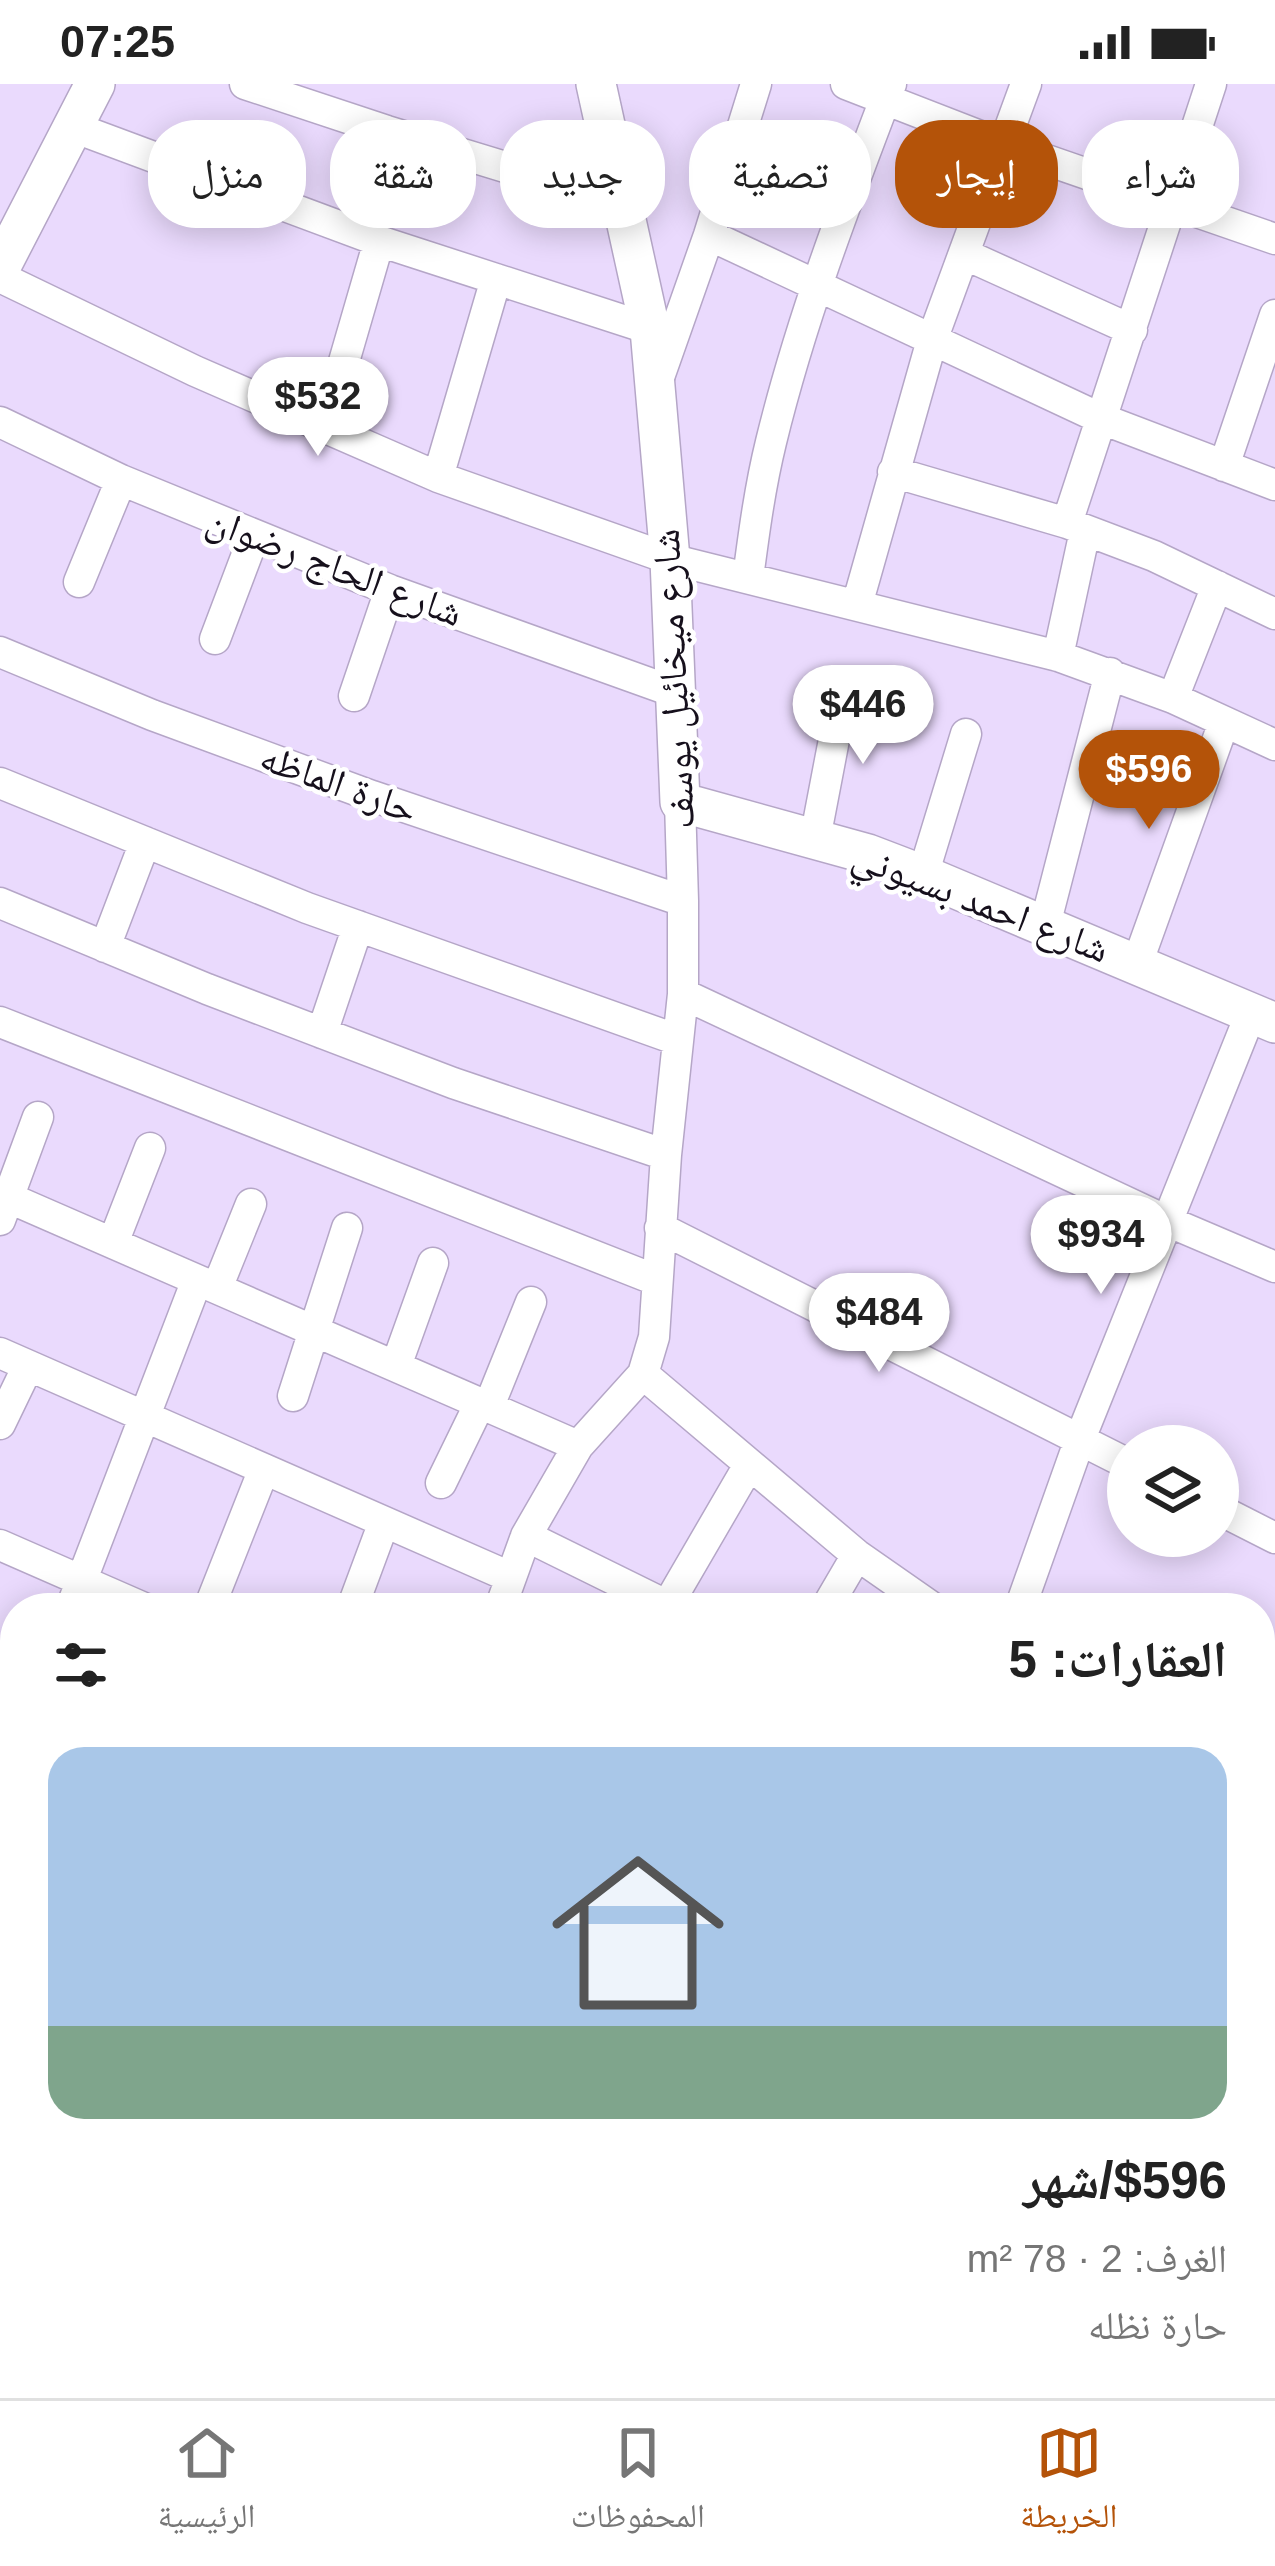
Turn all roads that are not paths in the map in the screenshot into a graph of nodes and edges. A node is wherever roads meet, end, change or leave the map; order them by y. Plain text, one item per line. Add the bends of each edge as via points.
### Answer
1 (95, 84) edge
2 (245, 84) edge
3 (596, 84) edge
4 (756, 84) edge
5 (845, 84) edge
6 (1026, 84) edge
7 (1210, 84) edge
8 (888, 91) edge
9 (604, 120) edge
10 (949, 120) edge
11 (1013, 120) edge
12 (1199, 120) edge
13 (73, 127) junction
14 (500, 165) edge
15 (1239, 227) edge
16 (628, 228) edge
17 (973, 228) edge
18 (1166, 228) edge
19 (709, 235) junction
20 (1275, 239) edge
21 (379, 242) junction
22 (964, 254) junction
23 (0, 268) edge
24 (0, 277) edge
25 (496, 279) junction
26 (816, 285) junction
27 (1275, 315) edge
28 (650, 329) junction
29 (1132, 330) junction
30 (932, 340) junction
31 (655, 392) junction
32 (1102, 419) junction
33 (0, 422) edge
34 (326, 427) junction
35 (1224, 466) junction
36 (893, 472) junction
37 (438, 476) junction
38 (121, 480) junction
39 (1275, 485) edge
40 (1076, 527) junction
41 (254, 536) junction
42 (670, 559) junction
43 (748, 578) junction
44 (79, 582) dead end
45 (1217, 586) junction
46 (390, 590) junction
47 (857, 605) junction
48 (1275, 614) edge
49 (215, 639) dead end
50 (0, 652) edge
51 (1058, 656) junction
52 (1110, 674) junction
53 (845, 682) dead end
54 (676, 693) junction
55 (354, 696) dead end
56 (1173, 698) junction
57 (1224, 722) junction
58 (967, 734) dead end
59 (1275, 745) edge
60 (0, 783) edge
61 (680, 802) junction
62 (815, 839) junction
63 (145, 842) junction
64 (923, 874) junction
65 (683, 901) junction
66 (0, 903) edge
67 (1045, 925) junction
68 (358, 926) junction
69 (105, 947) junction
70 (1137, 964) junction
71 (683, 994) junction
72 (1263, 1018) edge
73 (0, 1022) edge
74 (322, 1033) junction
75 (678, 1040) junction
76 (38, 1117) dead end
77 (150, 1148) dead end
78 (666, 1154) junction
79 (3, 1204) edge
80 (251, 1204) dead end
81 (1167, 1221) junction
82 (346, 1228) dead end
83 (660, 1228) junction
84 (113, 1243) junction
85 (433, 1263) dead end
86 (1275, 1267) edge
87 (656, 1280) junction
88 (207, 1284) junction
89 (531, 1302) dead end
90 (313, 1330) junction
91 (14, 1359) edge
92 (396, 1366) junction
93 (643, 1374) junction
94 (293, 1396) dead end
95 (484, 1404) junction
96 (146, 1417) junction
97 (0, 1424) edge
98 (1080, 1439) junction
99 (578, 1446) junction
100 (1107, 1453) edge
101 (749, 1466) junction
102 (264, 1468) junction
103 (441, 1483) dead end
104 (1239, 1520) edge
105 (384, 1522) junction
106 (526, 1536) junction
107 (1275, 1538) edge
108 (0, 1544) edge
109 (857, 1555) junction
110 (510, 1577) junction
111 (73, 1593) edge
112 (77, 1593) edge
113 (215, 1593) edge
114 (358, 1593) edge
115 (505, 1593) edge
116 (642, 1593) edge
117 (678, 1593) edge
118 (835, 1593) edge
119 (911, 1593) edge
120 (1025, 1593) edge

1 - 13 street
2 - 14 street
3 - 9 street, شارع ميخائيل يوسف
4 - 19 street
5 - 8 street
6 - 11 street
7 - 12 street
8 - 10 street
8 - 26 street
13 - 21 street
13 - 23 street
15 - 20 street
16 - 28 street, شارع ميخائيل يوسف
17 - 22 street
18 - 29 street
19 - 26 street
19 - 31 street
21 - 25 street
21 - 34 street
22 - 29 street
22 - 30 street
24 - 34 street
25 - 28 street
25 - 37 street
26 - 30 street
26 - 43 street via 770,446
27 - 35 street
28 - 31 street, شارع ميخائيل يوسف
29 - 32 street
30 - 32 street
30 - 36 street
31 - 42 street, شارع ميخائيل يوسف
32 - 35 street
32 - 40 street
33 - 38 street, شارع الحاج رضوان
34 - 37 street
35 - 39 street
36 - 40 street
36 - 47 street
37 - 42 street
38 - 41 street, شارع الحاج رضوان
38 - 44 street
40 - 45 street
40 - 51 street
41 - 46 street, شارع الحاج رضوان
41 - 49 street
42 - 43 street
42 - 54 street, شارع ميخائيل يوسف
43 - 47 street
45 - 48 street
45 - 56 street
46 - 54 street, شارع الحاج رضوان
46 - 55 street
47 - 51 street
50 - 65 street, حارة الماظه via 372,796
51 - 52 street
52 - 56 street
52 - 67 street
53 - 62 street
54 - 61 street, شارع ميخائيل يوسف
56 - 57 street
57 - 59 street
57 - 70 street
58 - 64 street
60 - 63 street
61 - 62 street, شارع احمد بسيوني
61 - 65 street, شارع ميخائيل يوسف
62 - 64 street, شارع احمد بسيوني
63 - 68 street
63 - 69 street
64 - 67 street, شارع احمد بسيوني
65 - 71 street, شارع ميخائيل يوسف
66 - 69 street
67 - 70 street, شارع احمد بسيوني
68 - 74 street
68 - 75 street
69 - 74 street
70 - 72 street, شارع احمد بسيوني
71 - 75 street, شارع ميخائيل يوسف
71 - 81 street
72 - 81 street
73 - 87 street
74 - 78 street
75 - 78 street, شارع ميخائيل يوسف
76 - 79 street
77 - 84 street
78 - 83 street, شارع ميخائيل يوسف
79 - 84 street
80 - 88 street
81 - 86 street
81 - 98 street
82 - 90 street
83 - 87 street, شارع ميخائيل يوسف
83 - 98 street
84 - 88 street
85 - 92 street
87 - 93 street, شارع ميخائيل يوسف via 655,1336
88 - 90 street
88 - 96 street
89 - 95 street
90 - 92 street
90 - 94 street
91 - 96 street
91 - 97 street
92 - 95 street
93 - 99 street
93 - 101 street
95 - 99 street
95 - 103 street
96 - 102 street
96 - 112 street
98 - 100 street
98 - 120 street
99 - 106 street
101 - 109 street
101 - 117 street
102 - 105 street
102 - 113 street
104 - 107 street
105 - 110 street
105 - 114 street
106 - 110 street
106 - 116 street
108 - 111 street
109 - 118 street
109 - 119 street
110 - 115 street

